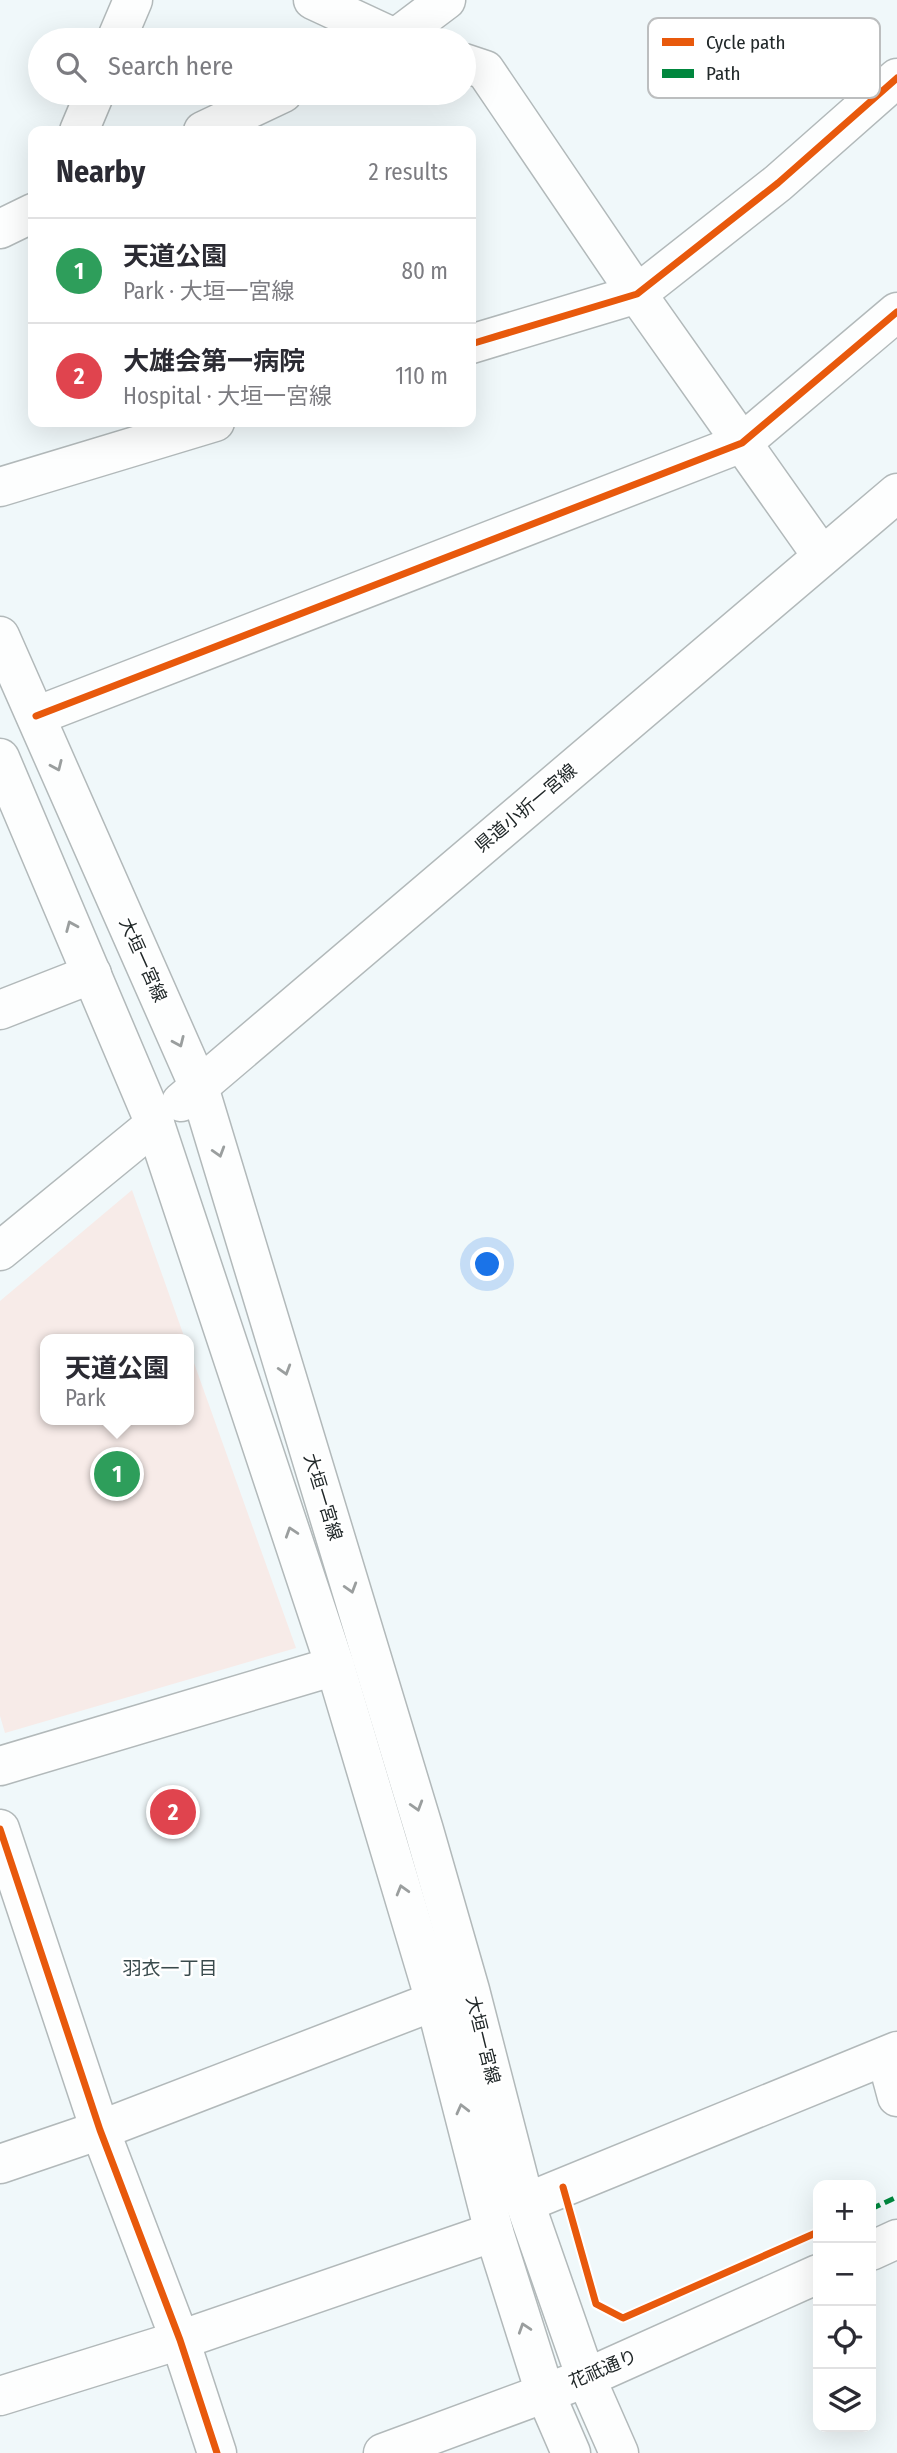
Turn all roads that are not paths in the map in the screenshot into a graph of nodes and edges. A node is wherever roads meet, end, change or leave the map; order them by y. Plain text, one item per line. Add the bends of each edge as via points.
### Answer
1 (133, 0) edge
2 (313, 0) edge
3 (446, 0) edge
4 (121, 28) edge
5 (371, 28) edge
6 (411, 28) edge
7 (476, 67) edge
8 (897, 78) edge
9 (880, 93) edge
10 (874, 98) edge
11 (89, 105) edge
12 (258, 105) edge
13 (81, 126) edge
14 (214, 126) edge
15 (28, 215) edge
16 (0, 229) edge
17 (637, 294) junction
18 (897, 312) edge
19 (476, 342) edge
20 (198, 427) edge
21 (742, 443) junction
22 (0, 487) edge
23 (897, 493) edge
24 (822, 556) junction
25 (0, 636) edge
26 (36, 716) junction
27 (0, 758) edge
28 (92, 974) junction
29 (0, 1010) edge
30 (199, 1087) junction
31 (155, 1124) junction
32 (0, 1251) edge
33 (335, 1666) junction
34 (0, 1766) edge
35 (0, 1829) edge
36 (435, 2001) junction
37 (892, 2054) edge
38 (897, 2097) edge
39 (100, 2130) junction
40 (0, 2164) edge
41 (525, 2203) junction
42 (494, 2232) junction
43 (897, 2239) edge
44 (876, 2249) edge
45 (813, 2276) edge
46 (180, 2340) junction
47 (586, 2378) junction
48 (545, 2393) junction
49 (0, 2396) edge
50 (217, 2453) edge
51 (383, 2453) edge
52 (571, 2453) edge
53 (619, 2453) edge

1 - 4 main road
2 - 5 main road
3 - 6 main road
7 - 17 main road via 485,70
8 - 9 main road
10 - 17 main road via 778,183
11 - 13 main road
12 - 14 main road
15 - 16 main road
17 - 19 main road
17 - 21 main road
18 - 21 main road
20 - 22 main road
21 - 24 main road
21 - 26 main road
23 - 24 main road, 県道小折一宮線
24 - 30 main road, 県道小折一宮線
25 - 26 main road, 大垣一宮線
26 -> 30 main road, 大垣一宮線
28 -> 27 main road
28 - 29 main road
28 - 31 main road
30 - 31 main road, 県道小折一宮線
30 -> 41 main road, 大垣一宮線 via 432,1857
31 - 32 main road, 県道小折一宮線
33 -> 31 main road
33 - 34 main road
36 -> 33 main road
35 - 39 main road
36 - 39 main road
42 -> 36 main road
37 - 38 main road
37 - 41 main road
39 - 40 main road
39 - 46 main road
41 - 47 main road, 大垣一宮線
42 - 46 main road
48 -> 42 main road
43 - 44 main road
45 - 47 main road, 花祇通り
46 - 49 main road
46 - 50 main road
47 - 48 main road, 花祇通り
47 - 53 main road, 大垣一宮線
48 - 51 main road, 花祇通り
48 - 52 main road

